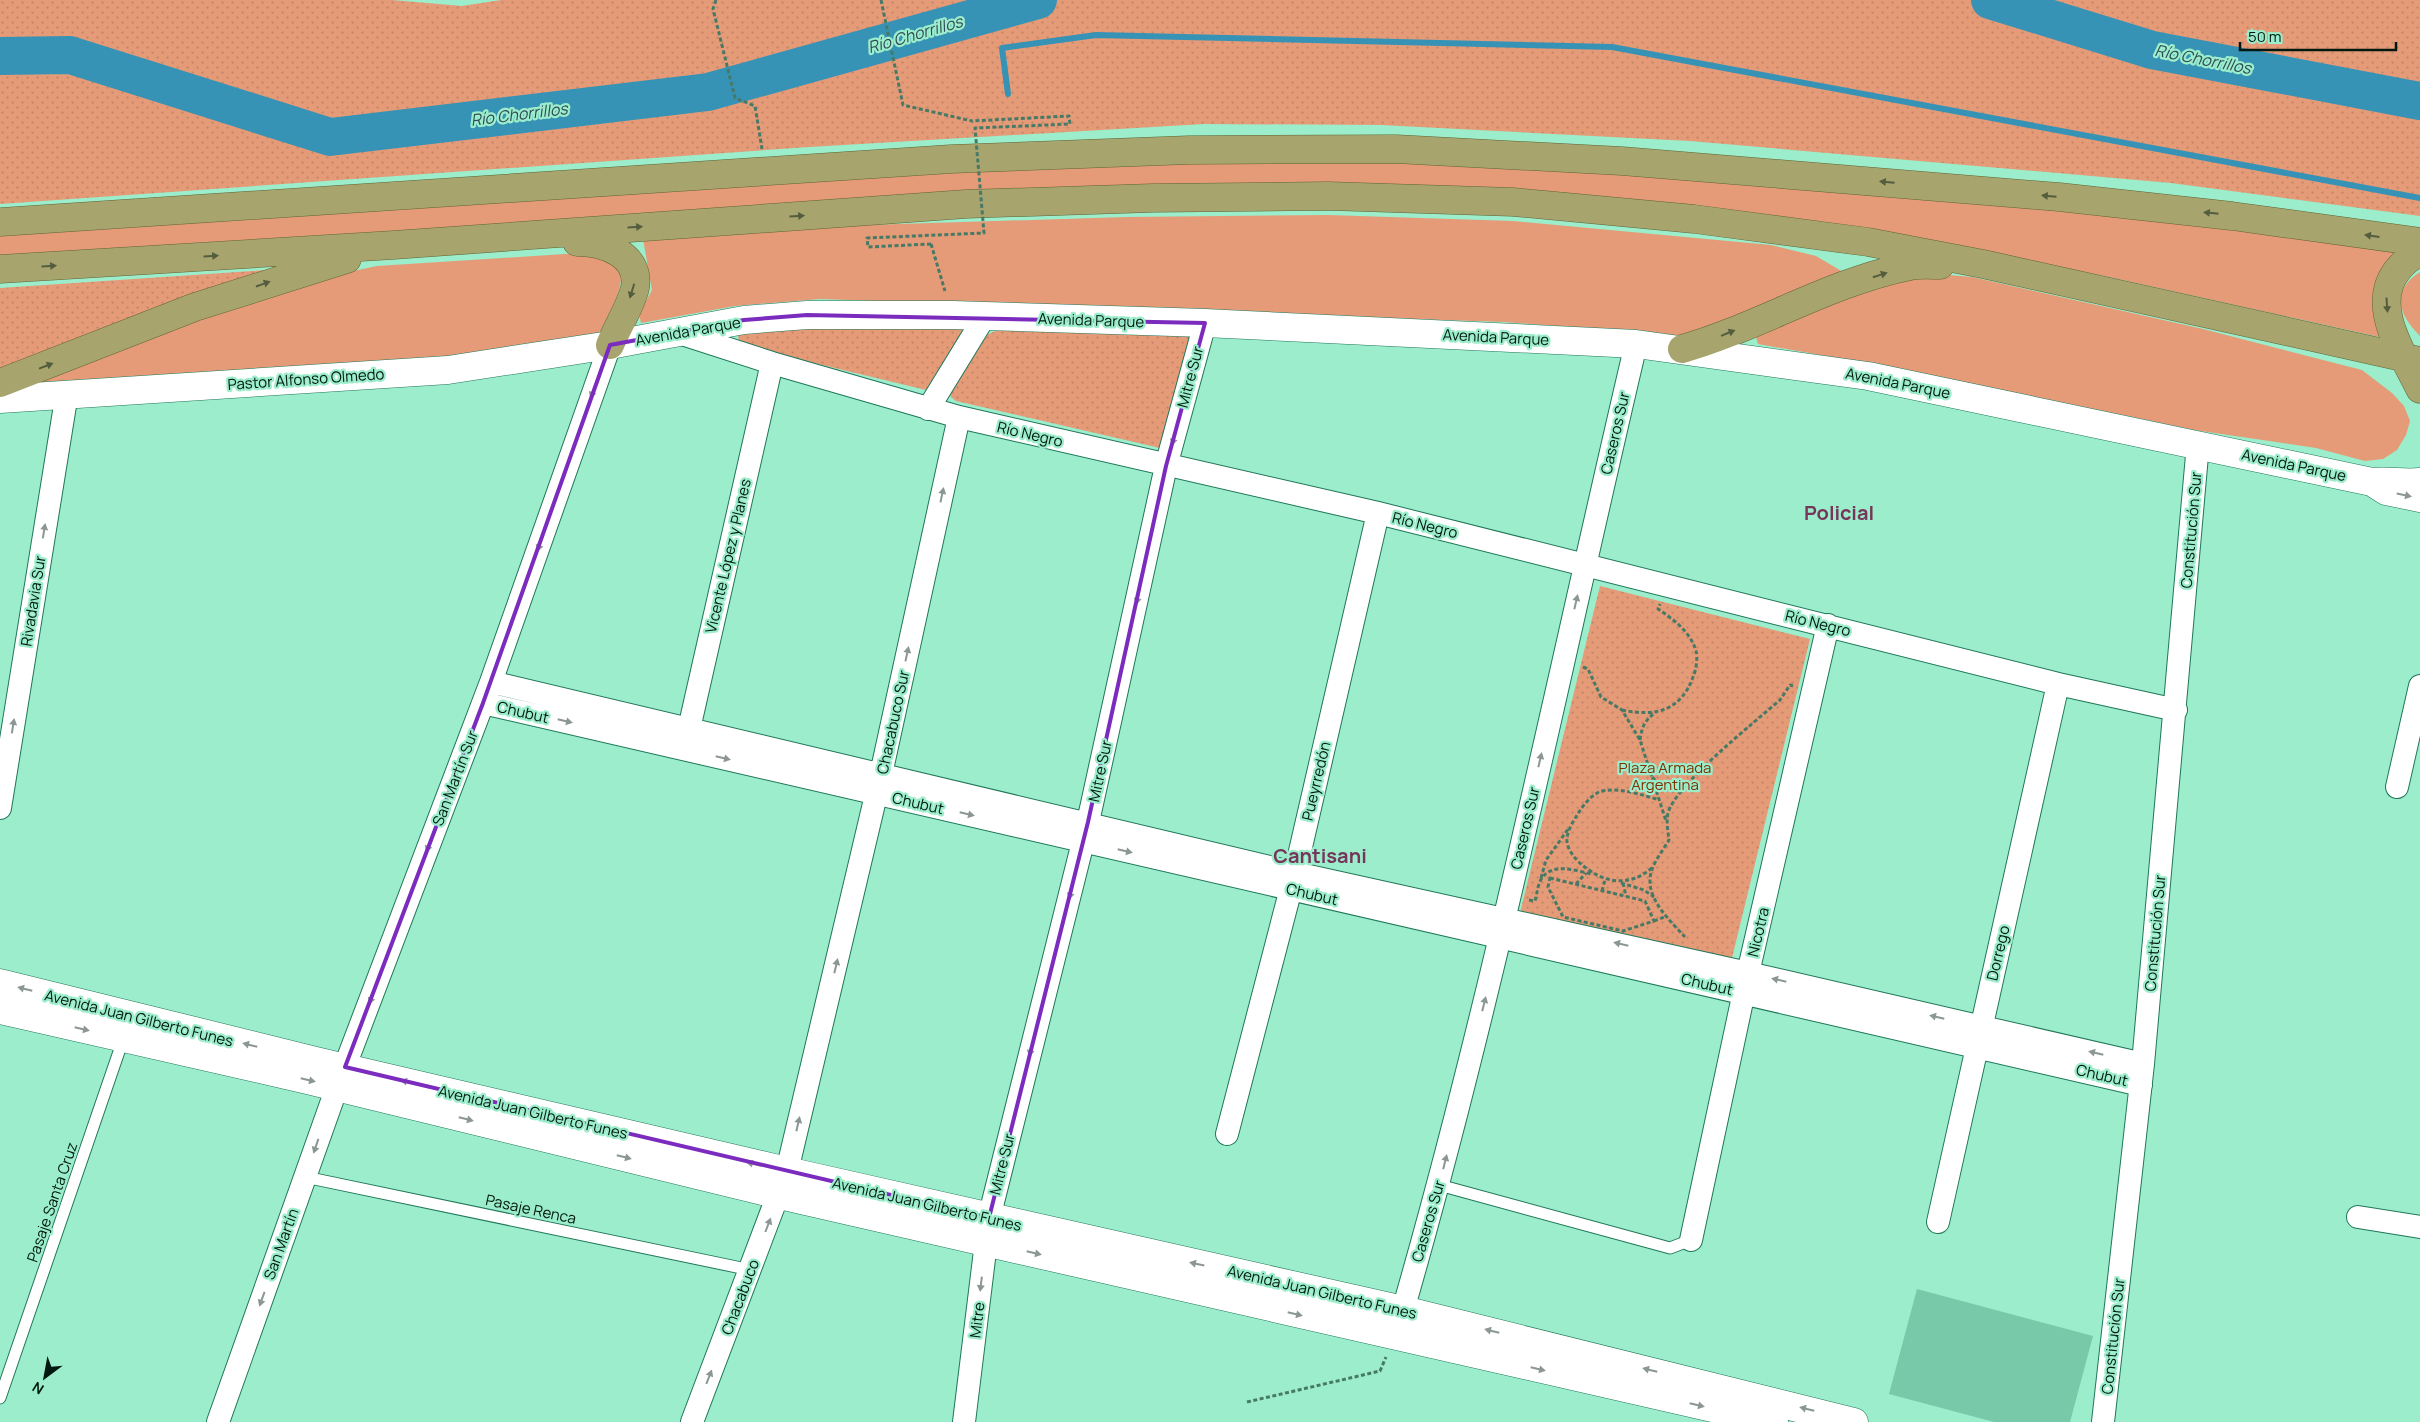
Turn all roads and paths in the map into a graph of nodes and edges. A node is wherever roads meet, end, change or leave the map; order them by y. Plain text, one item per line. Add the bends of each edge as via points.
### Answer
1 (716, 0) edge
2 (881, 0) edge
3 (766, 172) junction
4 (0, 222) edge
5 (2420, 242) edge
6 (401, 244) junction
7 (2420, 253) edge
8 (1983, 264) junction
9 (0, 269) edge
10 (953, 315) junction
11 (985, 316) junction
12 (1205, 324) junction
13 (676, 332) junction
14 (1636, 344) junction
15 (610, 345) junction
16 (1682, 349) junction
17 (2412, 359) edge
18 (772, 363) junction
19 (0, 383) edge
20 (2420, 389) edge
21 (66, 393) junction
22 (0, 399) edge
23 (928, 409) junction
24 (959, 418) junction
25 (2198, 444) junction
26 (1166, 466) junction
27 (2372, 482) junction
28 (2420, 482) edge
29 (2420, 498) edge
30 (1378, 514) junction
31 (1584, 564) junction
32 (1665, 584) junction
33 (1828, 625) junction
34 (1562, 662) junction
35 (491, 682) junction
36 (2058, 684) junction
37 (2420, 686) edge
38 (1813, 690) junction
39 (483, 703) junction
40 (1622, 710) junction
41 (2176, 710) junction
42 (1657, 712) junction
43 (686, 739) junction
44 (1640, 740) junction
45 (1651, 775) junction
46 (879, 784) junction
47 (1685, 785) junction
48 (2397, 787) dead end
49 (1658, 800) junction
50 (0, 808) edge
51 (1667, 824) junction
52 (1571, 825) junction
53 (1086, 832) junction
54 (1653, 868) junction
55 (1586, 873) junction
56 (1592, 874) junction
57 (1541, 878) junction
58 (1605, 880) junction
59 (1293, 881) junction
60 (1616, 881) junction
61 (1623, 883) junction
62 (1576, 884) junction
63 (1540, 885) junction
64 (1548, 887) junction
65 (1602, 890) junction
66 (1510, 896) junction
67 (1626, 897) junction
68 (1656, 899) junction
69 (1667, 916) junction
70 (1654, 921) junction
71 (1503, 928) junction
72 (1711, 964) junction
73 (0, 983) edge
74 (1746, 983) junction
75 (0, 1010) edge
76 (127, 1027) junction
77 (1979, 1037) junction
78 (2142, 1074) junction
79 (341, 1077) junction
80 (1228, 1134) dead end
81 (305, 1177) junction
82 (783, 1183) junction
83 (1439, 1185) junction
84 (2358, 1218) dead end
85 (1938, 1222) dead end
86 (2420, 1227) edge
87 (988, 1230) junction
88 (1691, 1240) joint
89 (751, 1270) junction
90 (1262, 1278) junction
91 (1256, 1305) junction
92 (1403, 1310) junction
93 (1394, 1336) junction
94 (0, 1398) edge
95 (1247, 1402) dead end
96 (218, 1422) edge
97 (692, 1422) edge
98 (964, 1422) edge
99 (1774, 1422) edge
100 (1854, 1422) edge
101 (2104, 1422) edge

1 - 3 path via 713,9 735,98 755,106
2 - 10 path, bridge via 904,105 972,121 1069,116 1070,124 975,128 984,233 867,238 868,247 931,244
3 - 4 highway
5 -> 3 highway via 2060,197 1622,161 1396,149 1189,150 951,159
6 -> 8 highway via 966,204 1328,196 1514,202 1685,218 1868,242
9 -> 6 highway
6 -> 15 highway via 588,242 612,248 629,261 635,274 635,288
19 -> 6 highway via 195,307
7 -> 17 highway via 2396,272 2390,280 2385,299 2388,321
16 -> 8 highway via 1846,285 1911,266
8 - 17 highway
10 - 11 main road, Avenida Parque
10 - 13 main road, Avenida Parque via 807,315 744,320
11 - 12 main road, Avenida Parque
11 - 23 street
12 - 14 main road, Avenida Parque
12 -> 26 street, Mitre Sur
13 - 15 main road, Avenida Parque
13 - 18 street, Río Negro
14 - 16 main road, Avenida Parque
14 - 31 street, Caseros Sur
15 - 21 main road, Pastor Alfonso Olmedo via 448,370
15 -> 35 street, San Martín Sur
16 - 25 main road, Avenida Parque via 1868,376
17 - 20 highway
18 - 23 street, Río Negro
18 - 43 street, Vicente López y Planes
21 - 22 main road, Pastor Alfonso Olmedo
50 -> 21 street, Rivadavia Sur
23 - 24 street, Río Negro
24 - 26 street, Río Negro
46 -> 24 street, Chacabuco Sur
25 - 27 main road, Avenida Parque
25 - 41 street, Constitución Sur
26 - 30 street, Río Negro
26 -> 53 street, Mitre Sur
27 - 28 main road, Avenida Parque
27 -> 29 main road, Avenida Parque via 2386,491
30 - 31 street, Río Negro
30 - 59 street, Pueyrredón
31 - 32 street, Río Negro
34 -> 31 street, Caseros Sur
32 - 33 street, Río Negro
32 - 42 path via 1658,609 1687,632 1697,652 1695,673 1688,692 1675,705
33 - 36 street, Río Negro
33 - 38 street, Nicotra
34 - 40 path via 1588,669 1601,697
66 -> 34 street, Caseros Sur
35 - 39 street, San Martín Sur
35 - 43 street, Chubut
36 - 41 street, Río Negro
36 - 77 street, Dorrego
37 - 48 street
38 - 47 path via 1790,685 1780,700
38 - 74 street, Nicotra
39 -> 43 street, Chubut
39 -> 79 street, San Martín Sur
40 - 42 path via 1639,714
40 - 44 path
41 - 78 street, Constitución Sur
42 - 44 path via 1642,726
43 - 46 street, Chubut
44 - 45 path
45 - 47 path via 1665,786
45 - 49 path
46 - 53 street, Chubut
82 -> 46 street, Chacabuco Sur
47 - 51 path via 1668,812
49 - 51 path
49 - 52 path via 1625,791 1599,792 1582,806
51 - 54 path via 1669,840
52 - 56 path via 1567,842 1575,859
52 - 57 path via 1546,860
53 - 59 street, Chubut
53 -> 87 street, Mitre Sur
54 - 60 path via 1630,881
54 - 68 path via 1650,881
55 - 56 path
55 - 57 path via 1565,868 1551,870
55 - 62 path
56 - 58 path
57 - 63 path
58 - 60 path
58 - 65 path
59 - 71 street, Chubut
59 - 80 street, Pueyrredón
60 - 61 path
61 - 67 path
61 - 68 path via 1644,890
62 - 64 path via 1550,878
62 - 65 path
63 - 64 path
63 - 66 path via 1535,901
64 - 70 path via 1563,917 1623,931
65 - 67 path
66 - 71 street, Caseros Sur
67 - 70 path via 1645,901
68 - 69 path
69 - 70 path
69 - 72 path
72 -> 71 street, Chubut
71 - 74 street, Chubut
83 -> 71 street, Caseros Sur
72 - 74 street, Chubut
76 -> 73 main road, Avenida Juan Gilberto Funes
74 - 77 street, Chubut
74 - 88 street, Nicotra
75 -> 76 main road, Avenida Juan Gilberto Funes
76 - 79 main road, Avenida Juan Gilberto Funes
76 - 94 lane, Pasaje Santa Cruz
77 - 78 street, Chubut
77 - 85 street, Dorrego
78 - 101 street, Constitución Sur
79 -> 81 street, San Martín
79 - 82 main road, Avenida Juan Gilberto Funes
81 - 89 lane, Pasaje Renca
81 -> 96 street, San Martín
82 - 87 main road, Avenida Juan Gilberto Funes
89 -> 82 street, Chacabuco
83 - 88 lane via 1670,1248
83 - 92 street, Caseros Sur
84 - 86 street
90 -> 87 main road, Avenida Juan Gilberto Funes
87 -> 91 main road, Avenida Juan Gilberto Funes
87 -> 98 street, Mitre
97 -> 89 street, Chacabuco
90 - 91 main road
90 - 92 main road, Avenida Juan Gilberto Funes
91 -> 93 main road, Avenida Juan Gilberto Funes
100 -> 92 main road, Avenida Juan Gilberto Funes
93 - 95 path via 1380,1371
93 -> 99 main road, Avenida Juan Gilberto Funes

